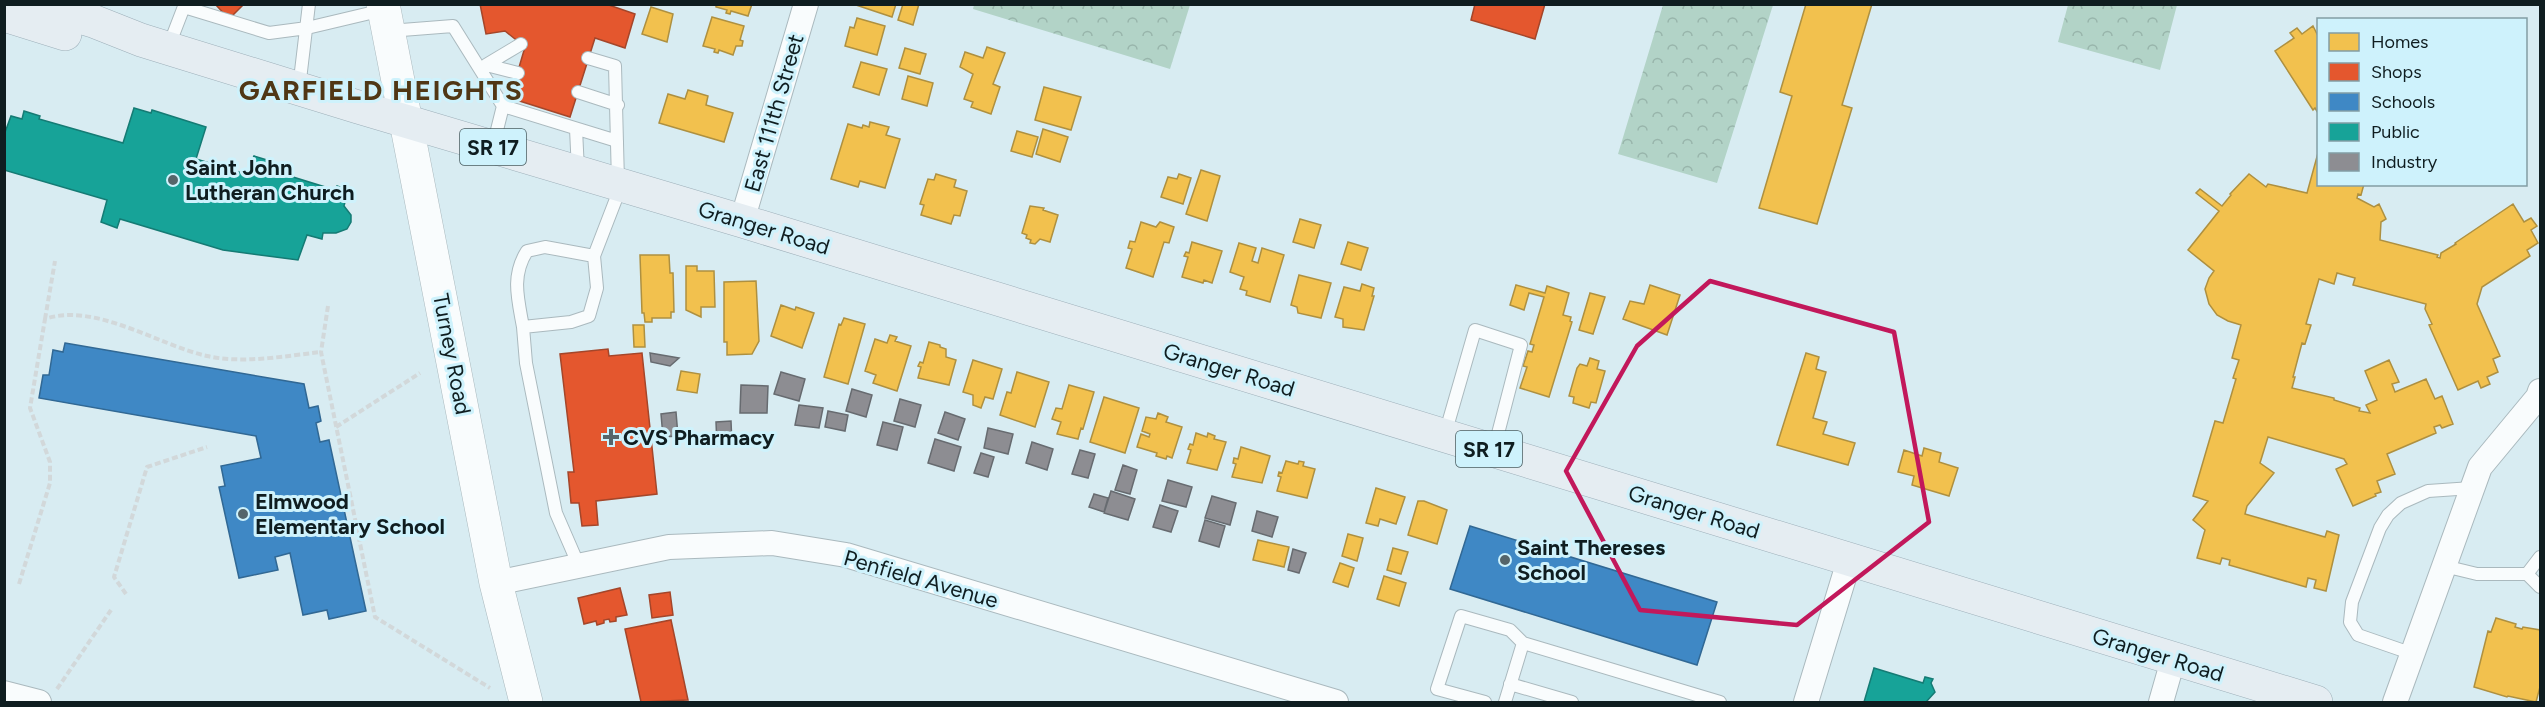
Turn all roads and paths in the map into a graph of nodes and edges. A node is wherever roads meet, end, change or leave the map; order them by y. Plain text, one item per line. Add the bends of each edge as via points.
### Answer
1 (39, 4) edge
2 (309, 4) edge
3 (806, 4) edge
4 (184, 6) edge
5 (4, 15) edge
6 (385, 15) edge
7 (307, 28) junction
8 (155, 44) junction
9 (521, 44) dead end
10 (588, 58) dead end
11 (482, 66) junction
12 (518, 73) dead end
13 (299, 89) junction
14 (578, 92) dead end
15 (618, 105) junction
16 (503, 106) junction
17 (407, 122) junction
18 (576, 129) junction
19 (617, 141) junction
20 (493, 147) junction
21 (578, 172) junction
22 (620, 184) junction
23 (742, 221) junction
24 (594, 256) junction
25 (55, 261) dead end
26 (328, 306) dead end
27 (45, 319) junction
28 (523, 327) junction
29 (321, 352) junction
30 (420, 374) dead end
31 (2541, 391) edge
32 (336, 427) junction
33 (1444, 436) junction
34 (207, 447) dead end
35 (1494, 451) junction
36 (2472, 488) junction
37 (2541, 557) edge
38 (1850, 561) junction
39 (579, 566) junction
40 (2444, 566) junction
41 (2527, 574) junction
42 (496, 583) junction
43 (19, 584) dead end
44 (2541, 587) edge
45 (126, 594) dead end
46 (111, 610) dead end
47 (1523, 643) junction
48 (2413, 654) junction
49 (2173, 660) junction
50 (1510, 684) junction
51 (490, 688) dead end
52 (4, 693) edge
53 (47, 698) edge
54 (526, 702) edge
55 (1336, 702) edge
56 (1485, 702) edge
57 (1505, 702) edge
58 (1572, 702) edge
59 (1720, 702) edge
60 (1806, 702) edge
61 (2161, 702) edge
62 (2316, 702) edge
63 (2396, 702) edge

1 - 8 main road, Granger Road / SR 17 via 107,18
2 - 7 lane
3 - 23 street, East 111th Street
4 - 7 lane via 269,33
4 - 8 lane
5 - 8 main road, Granger Road / SR 17 via 76,38
6 - 7 lane
6 - 11 lane via 453,26
6 - 17 main road, Turney Road
7 - 13 lane
8 - 13 main road, Granger Road / SR 17
9 - 11 lane
10 - 15 lane via 615,66
11 - 12 lane
11 - 16 lane
13 - 17 main road, Granger Road / SR 17
14 - 15 lane
15 - 19 lane
16 - 18 lane
16 - 20 lane
17 - 20 main road, Granger Road / SR 17
17 - 42 main road, Turney Road
18 - 19 lane
18 - 21 lane
19 - 22 lane
20 - 21 main road, Granger Road / SR 17
21 - 22 main road, Granger Road / SR 17
22 - 23 main road, Granger Road / SR 17
22 - 24 lane
23 - 33 main road, Granger Road / SR 17
24 - 28 lane via 597,288 589,315 571,322
24 - 28 lane via 545,247 527,250 518,266
25 - 27 path
26 - 29 path
27 - 29 path via 79,314 209,356 259,358
27 - 43 path via 30,408 50,462 50,483
28 - 39 lane via 526,363 556,513
29 - 32 path
30 - 32 path
31 - 36 street via 2480,468
32 - 51 path via 375,617
33 - 35 main road, Granger Road / SR 17
33 - 35 lane via 1475,330 1521,345
34 - 45 path via 147,466 114,576
35 - 38 main road, Granger Road / SR 17
36 - 40 street
36 - 48 lane via 2428,491 2401,503 2388,515 2352,602 2350,622 2358,635
37 - 41 lane
38 - 49 main road, Granger Road / SR 17
38 - 60 street
39 - 42 street, Penfield Avenue
39 - 55 street, Penfield Avenue via 669,547 772,543 846,555
40 - 41 lane via 2477,574
40 - 48 street
41 - 44 lane
42 - 54 main road, Turney Road
46 - 53 path
47 - 50 lane
47 - 56 lane via 1510,630 1461,616 1437,689
47 - 59 lane
48 - 63 street
49 - 61 street
49 - 62 main road, Granger Road / SR 17
50 - 57 lane
50 - 58 lane
52 - 53 street

